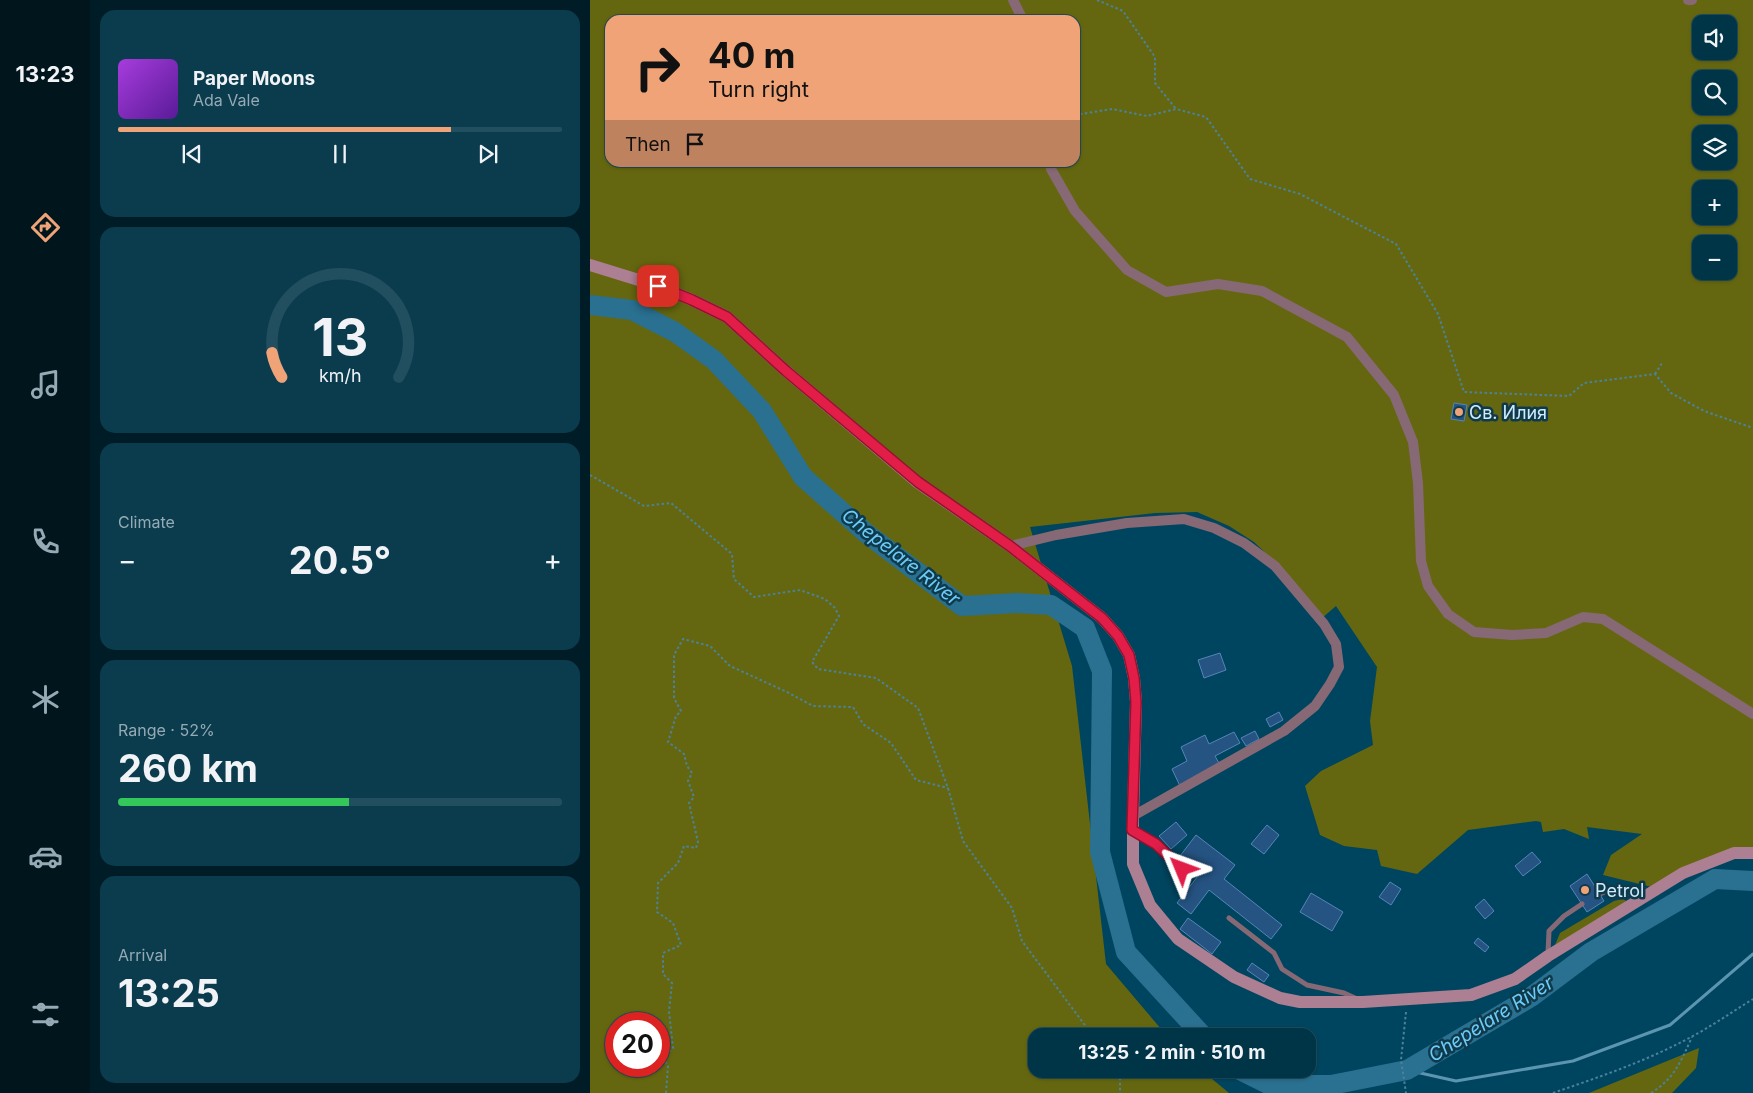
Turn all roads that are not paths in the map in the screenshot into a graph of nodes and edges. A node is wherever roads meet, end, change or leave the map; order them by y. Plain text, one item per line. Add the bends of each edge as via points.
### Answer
1 (1014, 0) edge
2 (1688, 0) edge
3 (1692, 0) edge
4 (1021, 15) edge
5 (1051, 167) edge
6 (590, 265) edge
7 (1010, 546) junction
8 (1753, 714) edge
9 (1132, 823) junction
10 (1753, 853) edge
11 (1182, 869) dead end
12 (1600, 894) dead end
13 (1644, 896) junction
14 (1582, 904) dead end
15 (1230, 918) dead end
16 (1548, 956) junction
17 (1362, 1002) junction

1 - 4 street
2 - 3 street
5 - 8 street via 1075,211 1127,270 1166,292 1218,284 1262,291 1347,337 1394,395 1413,442 1421,561 1428,586 1448,614 1474,632 1512,635 1546,633 1583,617 1603,620
6 - 7 main road via 658,286 727,317 918,482
7 - 9 main road via 1102,618 1129,655 1136,702
7 - 9 street via 1127,523 1184,519 1214,528 1244,543 1275,566 1324,624 1336,644 1338,667 1315,706 1284,731
9 - 11 lane
9 - 17 main road via 1133,864 1150,905 1178,939 1234,977 1280,998 1300,1002
10 - 13 main road via 1734,853 1683,873
12 - 13 lane via 1611,890
13 - 16 main road
14 - 16 lane via 1550,931
15 - 17 lane via 1274,953 1282,969 1306,986 1344,992
16 - 17 main road via 1515,979 1470,995

